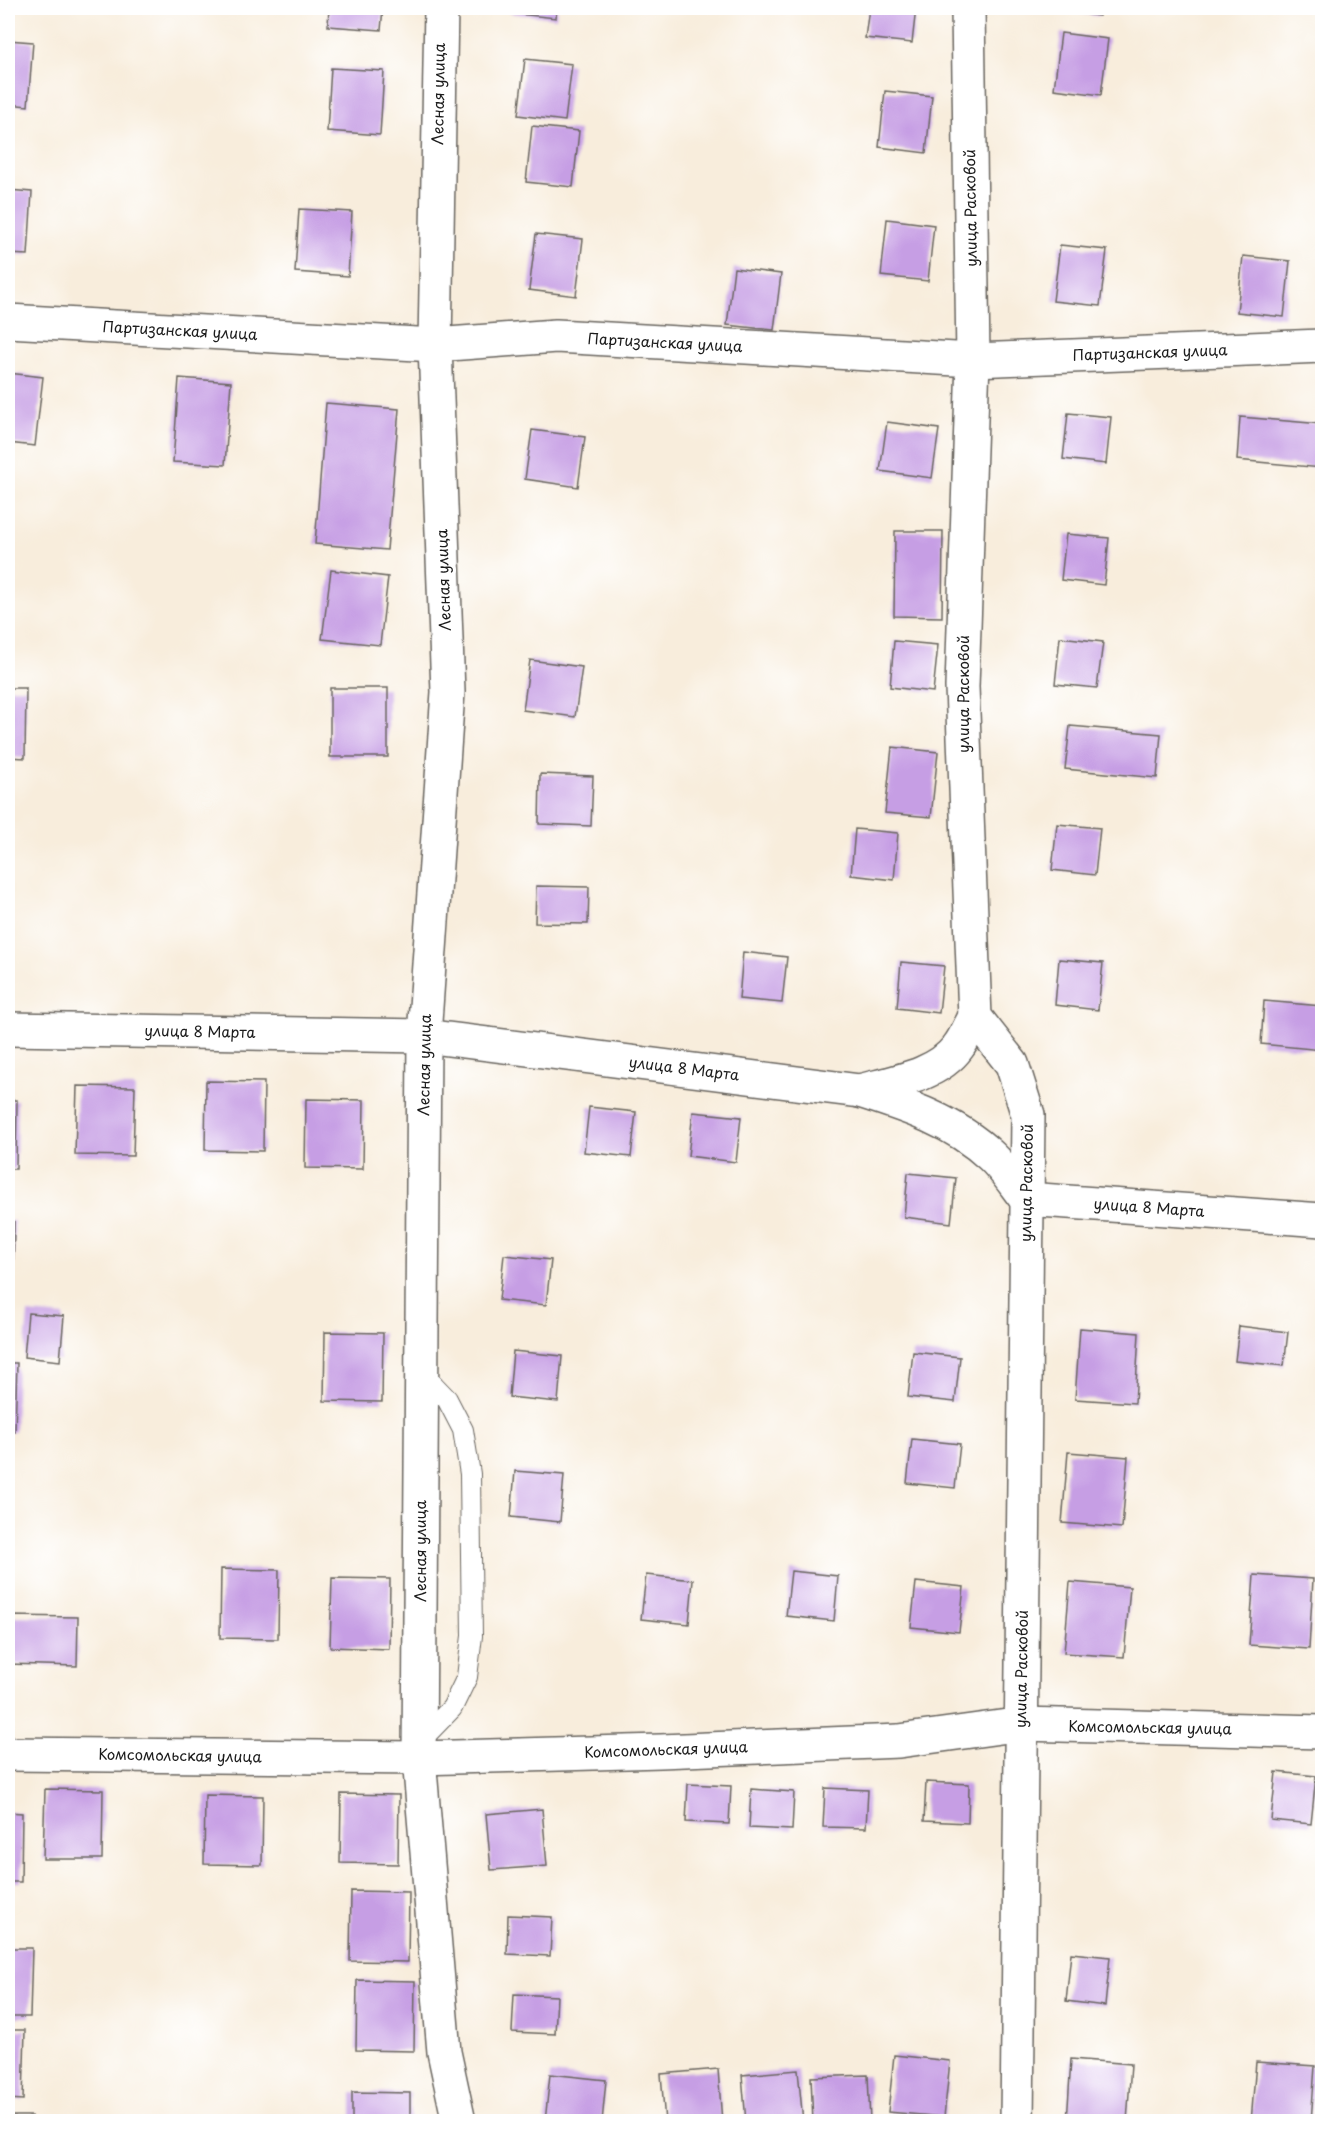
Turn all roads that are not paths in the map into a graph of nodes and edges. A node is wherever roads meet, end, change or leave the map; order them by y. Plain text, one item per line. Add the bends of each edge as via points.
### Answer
1 (441, 8) edge
2 (968, 8) edge
3 (8, 321) edge
4 (435, 345) junction
5 (1323, 345) edge
6 (973, 360) junction
7 (975, 1017) junction
8 (8, 1029) edge
9 (424, 1036) junction
10 (860, 1091) junction
11 (1026, 1199) junction
12 (1323, 1220) edge
13 (422, 1373) junction
14 (1022, 1724) junction
15 (1323, 1732) edge
16 (419, 1750) junction
17 (8, 1754) edge
18 (459, 2121) edge
19 (1017, 2121) edge

1 - 4 street, Лесная улица
2 - 6 street, улица Расковой
3 - 4 street, Партизанская улица
4 - 6 street, Партизанская улица via 556,336
4 - 9 street, Лесная улица via 448,692
5 - 6 street, Партизанская улица
6 - 7 street, улица Расковой via 962,687
7 - 10 street via 958,1048 936,1067
7 - 11 street, улица Расковой via 1012,1064 1028,1115
8 - 9 street, улица 8 Марта
9 - 10 street, улица 8 Марта
9 - 13 street, Лесная улица
10 - 11 street, улица 8 Марта via 916,1109 956,1128 992,1157
11 - 12 street, улица 8 Марта
11 - 14 street, улица Расковой
13 - 16 street, Лесная улица
13 - 16 lane via 447,1399 463,1430 470,1474 472,1636 467,1677 452,1708
14 - 15 street, Комсомольская улица
14 - 16 street, Комсомольская улица via 899,1741
14 - 19 street, улица Расковой
16 - 17 street, Комсомольская улица
16 - 18 street, Лесная улица via 444,2052

